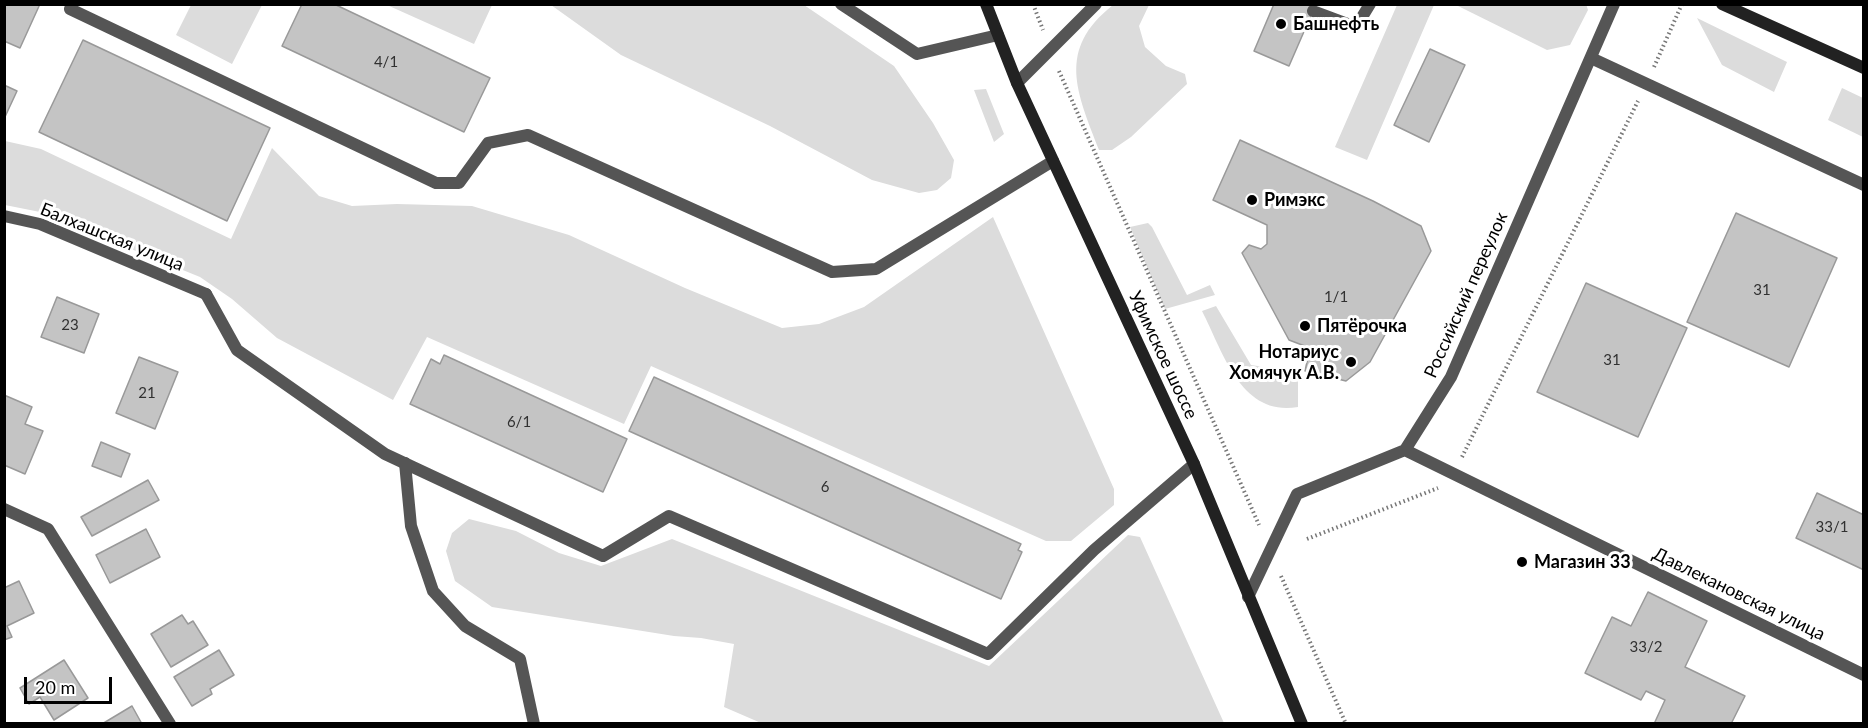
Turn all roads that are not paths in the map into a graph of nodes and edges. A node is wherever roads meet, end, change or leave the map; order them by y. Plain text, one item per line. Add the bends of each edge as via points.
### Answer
1 (72, 4) edge
2 (841, 4) edge
3 (986, 4) edge
4 (1095, 4) edge
5 (1370, 4) edge
6 (1614, 4) edge
7 (1722, 4) edge
8 (1313, 11) dead end
9 (998, 35) junction
10 (1591, 58) junction
11 (1863, 68) edge
12 (1017, 82) junction
13 (1053, 161) junction
14 (1863, 185) edge
15 (4, 216) edge
16 (1405, 450) junction
17 (405, 463) junction
18 (1194, 464) junction
19 (4, 509) edge
20 (1248, 597) junction
21 (1863, 675) edge
22 (170, 723) edge
23 (534, 723) edge
24 (1302, 723) edge

1 - 13 street via 70,9 436,183 459,183 488,143 528,135 832,272 876,269
2 - 9 street via 916,54
3 - 9 main road, Уфимское шоссе
4 - 12 street
5 - 8 street via 1356,27
6 - 10 street, Российский переулок
7 - 11 main road
9 - 12 main road, Уфимское шоссе
10 - 14 street
10 - 16 street, Российский переулок via 1451,377
12 - 13 main road, Уфимское шоссе
13 - 18 main road, Уфимское шоссе
15 - 17 street, Балхашская улица via 40,225 206,294 237,350 385,454
16 - 20 street via 1297,494
16 - 21 street, Давлекановская улица
17 - 18 street via 603,556 669,516 988,654 1094,550
17 - 23 street via 411,526 433,591 465,626 519,659
18 - 20 main road, Уфимское шоссе
19 - 22 street via 48,529
20 - 24 main road, Уфимское шоссе

